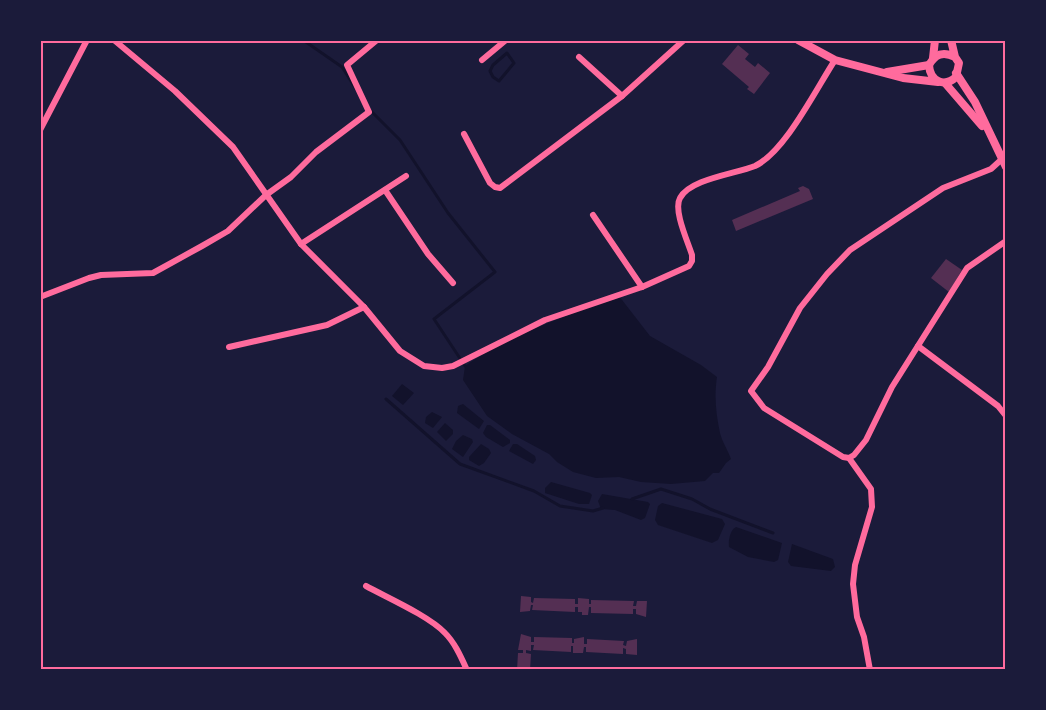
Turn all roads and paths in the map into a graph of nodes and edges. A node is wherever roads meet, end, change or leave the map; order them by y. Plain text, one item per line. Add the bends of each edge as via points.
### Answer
1 (87, 40) edge
2 (114, 40) edge
3 (377, 40) edge
4 (506, 40) edge
5 (684, 40) edge
6 (798, 40) edge
7 (935, 40) edge
8 (951, 40) edge
9 (579, 57) dead end
10 (955, 57) junction
11 (482, 60) dead end
12 (835, 60) junction
13 (931, 62) junction
14 (884, 73) junction
15 (956, 73) junction
16 (941, 82) junction
17 (622, 96) junction
18 (40, 130) edge
19 (464, 134) dead end
20 (992, 141) junction
21 (1004, 163) edge
22 (406, 176) dead end
23 (385, 190) junction
24 (266, 195) junction
25 (593, 215) dead end
26 (1005, 241) edge
27 (301, 244) junction
28 (453, 283) dead end
29 (642, 287) junction
30 (40, 297) edge
31 (364, 307) junction
32 (918, 346) junction
33 (229, 347) dead end
34 (1005, 416) edge
35 (849, 458) junction
36 (366, 586) dead end
37 (467, 669) edge
38 (870, 669) edge

1 - 18 street
2 - 24 street via 175,90 233,147
3 - 24 street via 347,65 369,112
4 - 11 street
5 - 17 street
6 - 12 main road
7 - 13 main road
8 - 10 main road
9 - 17 street
10 - 13 main road via 940,53
10 - 15 main road via 959,63
12 - 14 main road
12 - 29 street via 771,156 686,190 677,209 692,261 689,266
13 - 14 main road
13 - 16 main road via 930,72
14 - 16 main road
15 - 16 main road via 951,82
15 - 20 main road via 975,102
16 - 20 main road via 981,123
17 - 19 street via 500,188 490,183
20 - 21 main road
21 - 35 street via 943,188 850,250 800,308 751,391 764,408
22 - 23 street
23 - 27 street
23 - 28 street via 428,254
24 - 27 street
24 - 30 street via 228,231 158,271 89,278
25 - 29 street
26 - 32 street via 967,268
27 - 31 street
29 - 31 street via 545,320 453,366 433,367 415,362 400,351
31 - 33 street via 327,325
32 - 34 street via 998,406
32 - 35 street via 866,440
35 - 38 street via 871,489 872,507 853,584
36 - 37 street via 443,630

